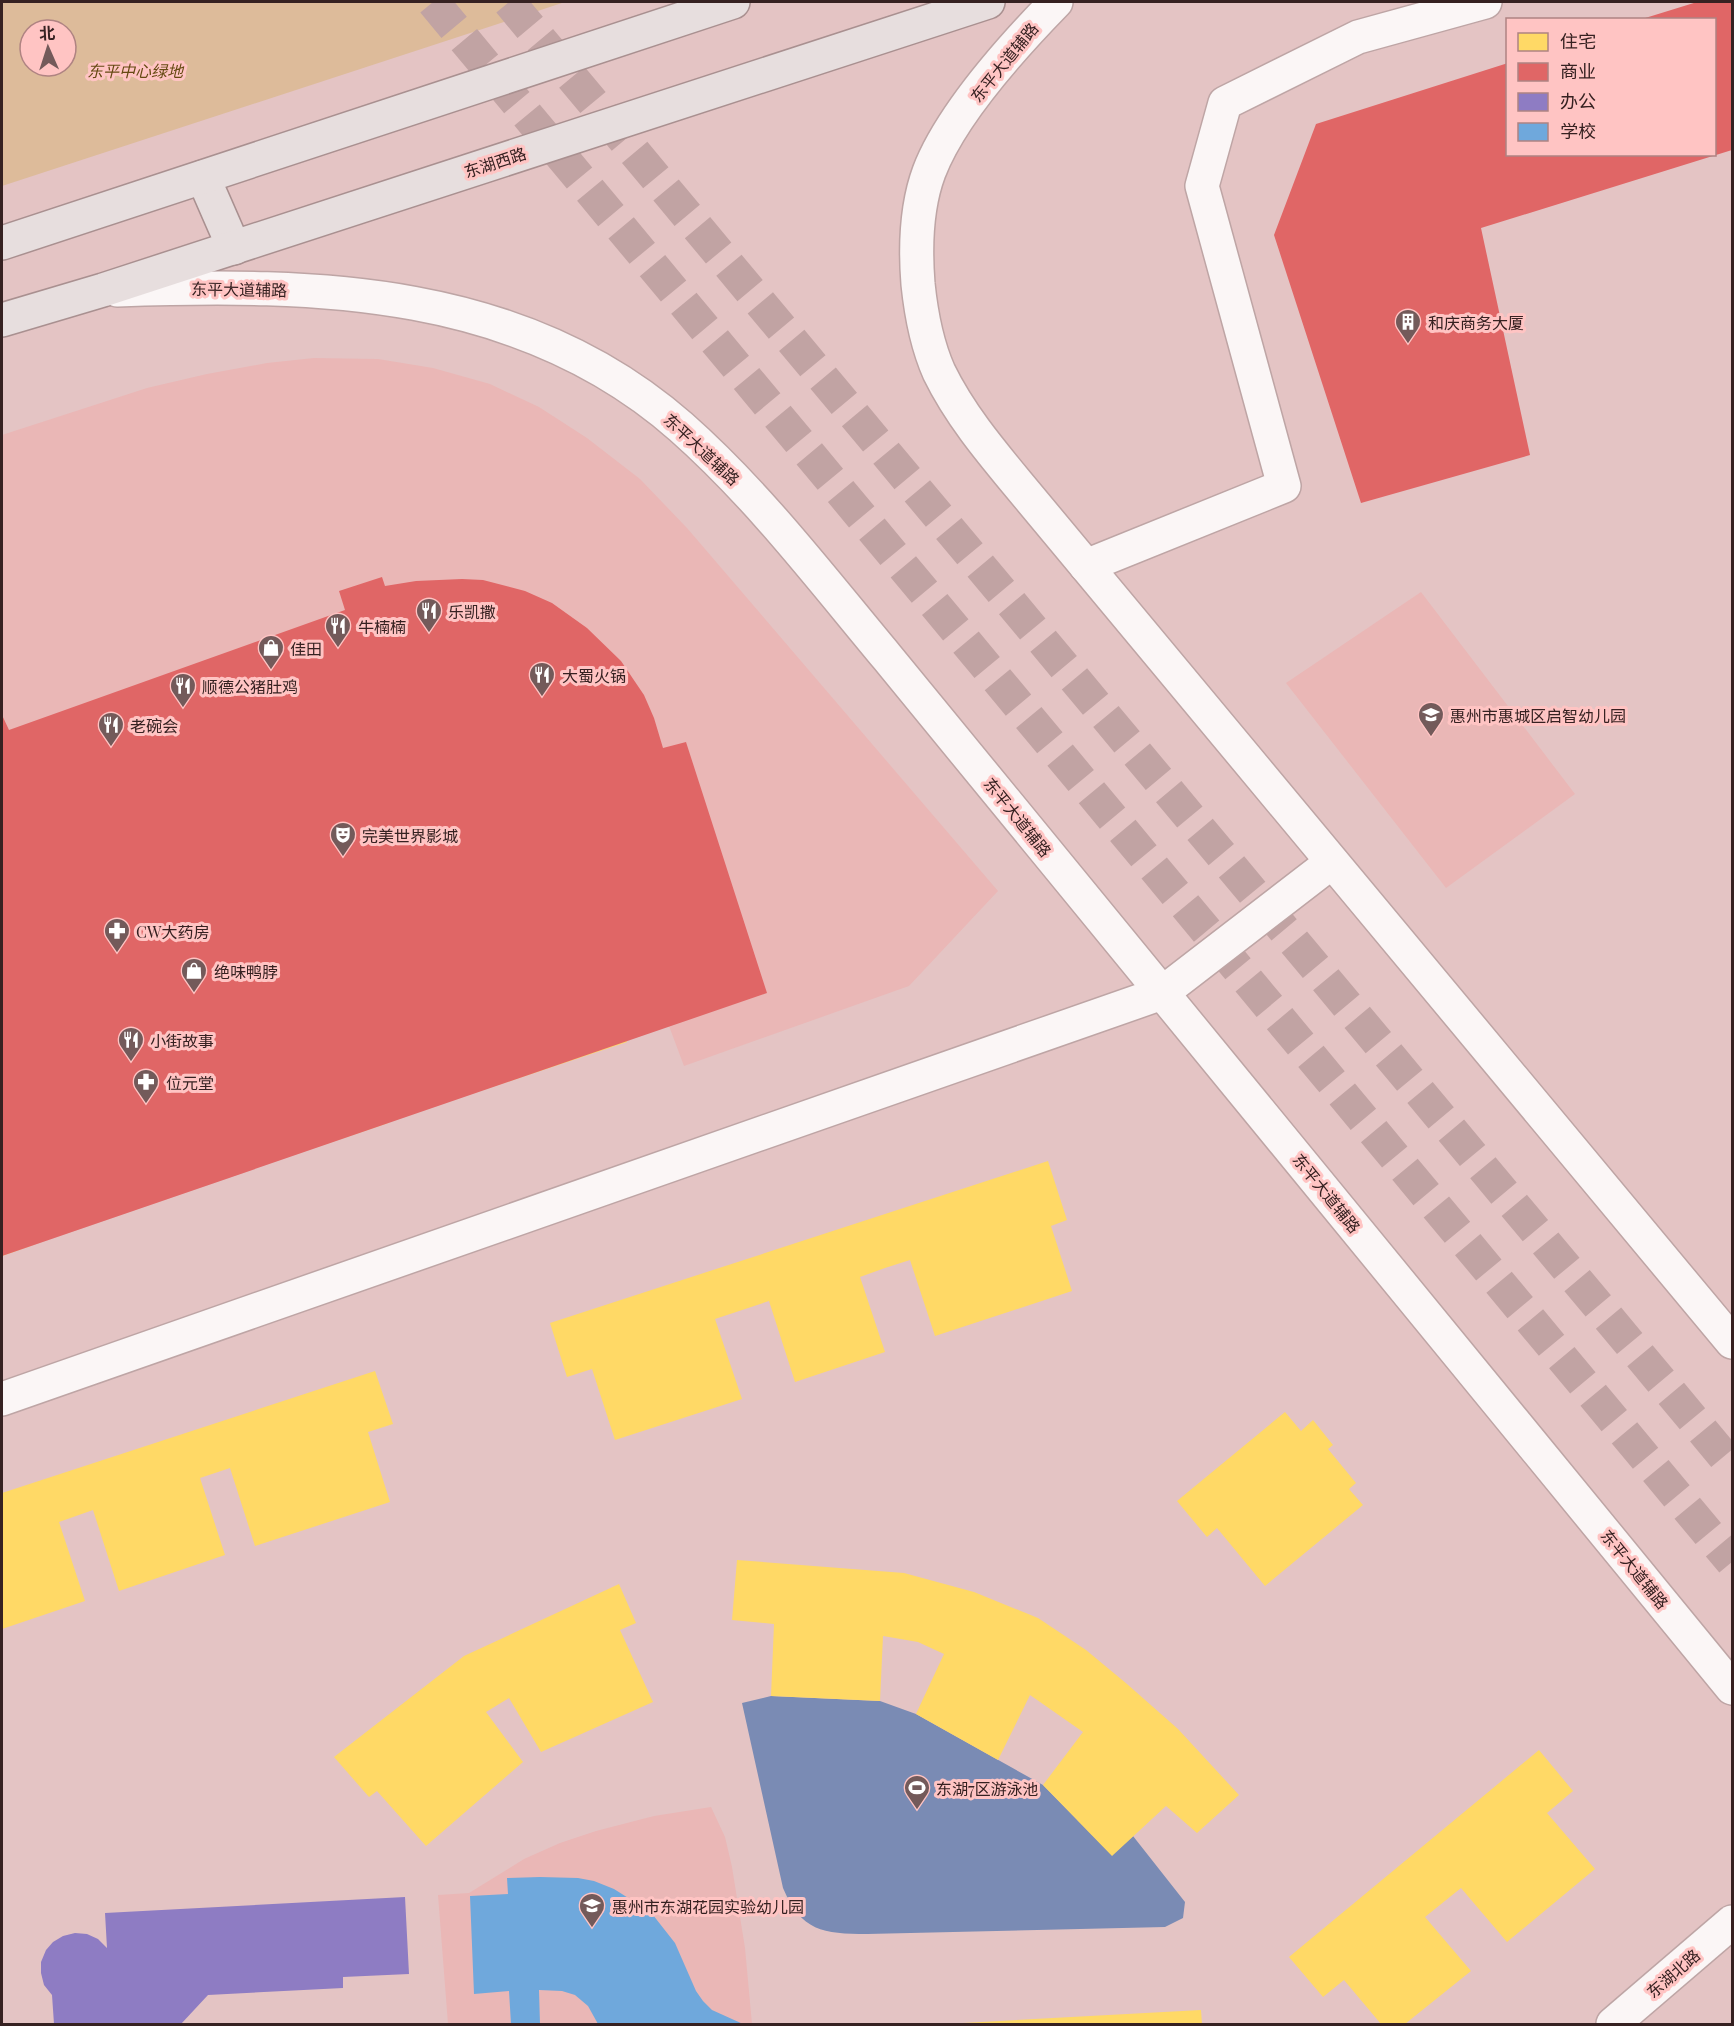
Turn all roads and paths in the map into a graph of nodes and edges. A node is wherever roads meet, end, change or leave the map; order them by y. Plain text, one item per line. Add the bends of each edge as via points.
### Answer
1 (734, 2) edge
2 (988, 2) edge
3 (1056, 2) edge
4 (1485, 2) edge
5 (203, 177) junction
6 (2, 243) edge
7 (234, 248) junction
8 (250, 287) junction
9 (104, 290) junction
10 (2, 320) edge
11 (1086, 566) junction
12 (1332, 862) junction
13 (1162, 993) junction
14 (1732, 1342) edge
15 (2, 1399) edge
16 (1726, 1673) edge
17 (1732, 1922) edge
18 (1613, 2025) edge

1 - 5 main road
2 - 7 main road, 东湖西路
3 - 11 main road, 东平大道辅路 via 984,84 942,143 921,199 916,257 928,339 946,385 992,452
4 - 11 main road via 1359,37 1225,103 1202,186 1284,486
5 - 6 main road
5 - 7 main road
7 - 8 main road
7 - 9 main road, 东湖西路
8 - 9 main road, 东平大道辅路
8 - 13 main road, 东平大道辅路 via 381,297 466,315 569,353 648,400 711,455 760,506
9 - 10 main road, 东湖西路
11 - 12 main road, 东平大道辅路
12 - 13 main road
12 - 14 main road, 东平大道辅路
13 - 15 main road
13 - 16 main road, 东平大道辅路
17 - 18 main road, 东湖北路

